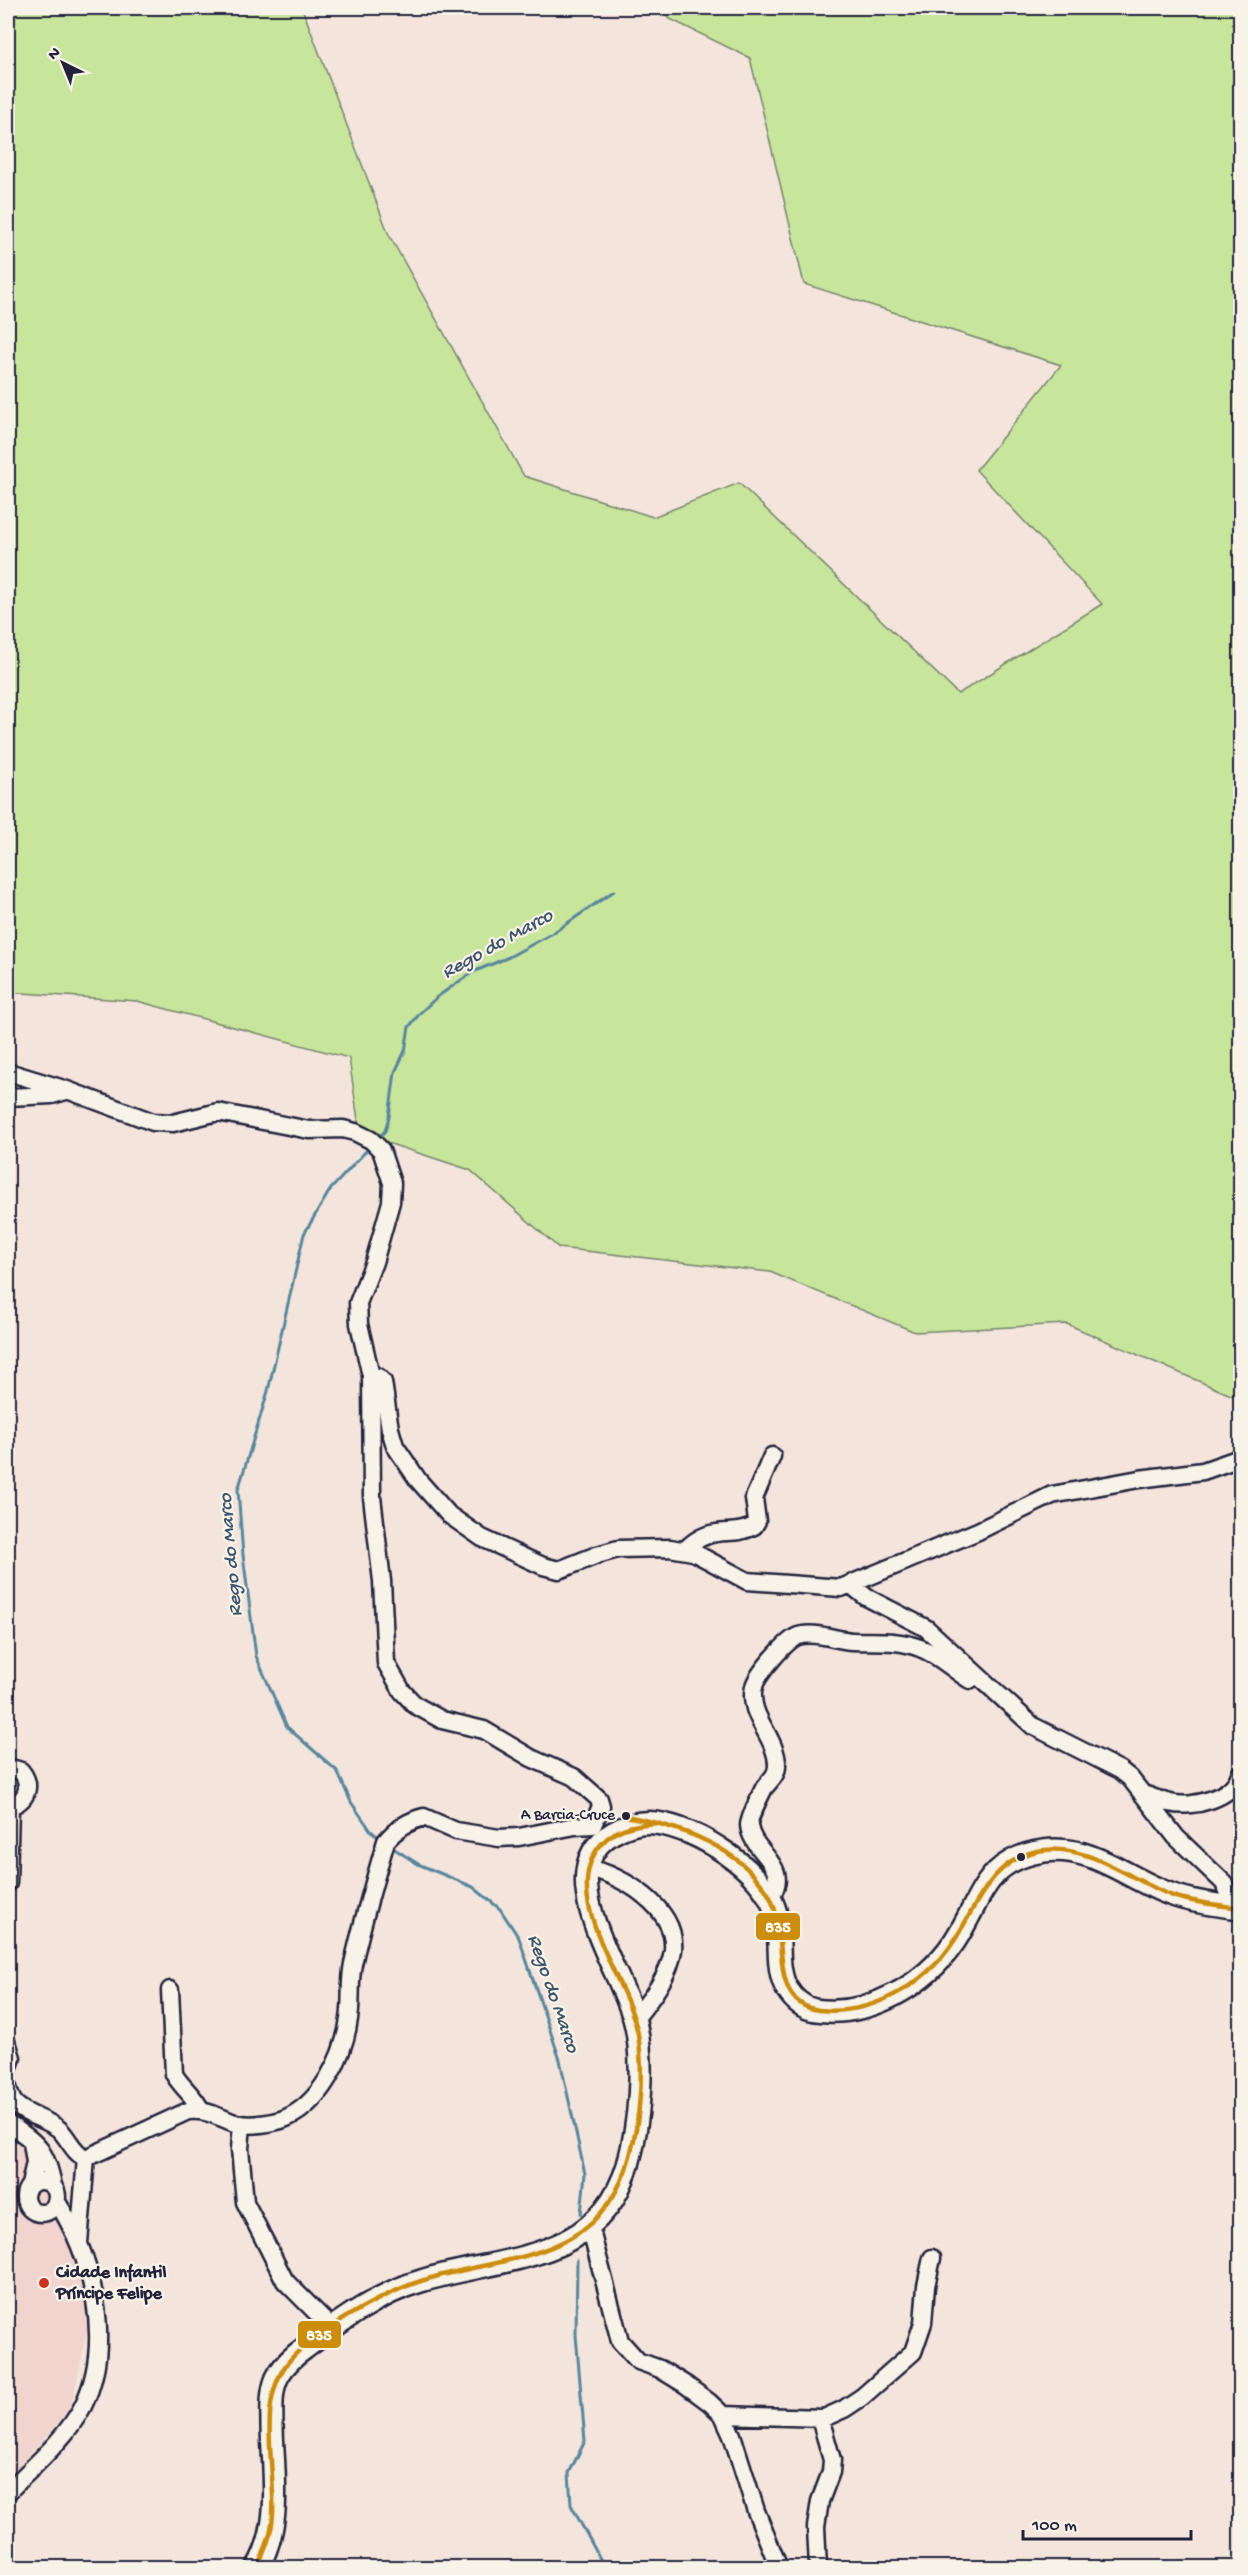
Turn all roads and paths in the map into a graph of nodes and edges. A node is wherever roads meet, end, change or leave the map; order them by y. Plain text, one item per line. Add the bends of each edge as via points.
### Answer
1 (8, 1072) edge
2 (67, 1090) junction
3 (8, 1097) edge
4 (371, 1376) junction
5 (772, 1456) dead end
6 (1240, 1458) edge
7 (685, 1550) junction
8 (850, 1584) junction
9 (987, 1686) junction
10 (8, 1767) edge
11 (1240, 1774) edge
12 (1142, 1794) junction
13 (9, 1806) edge
14 (588, 1868) junction
15 (8, 1883) edge
16 (770, 1898) junction
17 (1237, 1907) edge
18 (170, 1990) dead end
19 (635, 2019) junction
20 (8, 2045) edge
21 (8, 2070) edge
22 (8, 2088) edge
23 (201, 2110) junction
24 (39, 2118) junction
25 (242, 2124) junction
26 (20, 2133) edge
27 (86, 2158) junction
28 (30, 2185) junction
29 (55, 2194) junction
30 (41, 2214) junction
31 (590, 2227) junction
32 (77, 2238) junction
33 (932, 2258) dead end
34 (333, 2328) junction
35 (723, 2415) junction
36 (820, 2418) junction
37 (8, 2492) edge
38 (257, 2568) edge
39 (779, 2568) edge
40 (818, 2568) edge

1 - 2 street
2 - 3 street via 52,1095
2 - 4 street via 153,1122 173,1123 218,1112 309,1130 343,1129 371,1140 381,1150 392,1183 391,1202 358,1303
4 - 7 street via 383,1382 390,1429 404,1461 449,1515 467,1530 559,1570 618,1549
4 - 25 street via 372,1497 386,1663 393,1677 415,1704 429,1714 484,1730 531,1758 574,1776 599,1799 601,1806 593,1825 519,1837 465,1833 424,1817 411,1820 392,1834 386,1841 352,1967 350,2016 340,2059 317,2093 298,2110 283,2119
5 - 7 street via 754,1498 754,1526 704,1536
6 - 8 street via 1203,1471 1052,1495 978,1531
7 - 8 street via 747,1581 841,1588
8 - 9 street via 866,1597 926,1628
9 - 12 street via 1033,1726 1120,1770
9 - 16 street via 976,1684 937,1656 905,1643 811,1635 799,1636 786,1644 754,1687 756,1712 777,1765 774,1778 750,1814 749,1825 777,1876
10 - 13 street via 21,1771 27,1783 26,1795
11 - 12 street via 1233,1787 1193,1804 1168,1803
12 - 17 street via 1176,1837 1224,1883
13 - 15 street
14 - 16 main road via 597,1847 616,1831 658,1823 693,1835 734,1858 761,1882
14 - 19 main road via 587,1900
14 - 19 street via 619,1878 650,1901 670,1932 673,1947 668,1965
16 - 17 main road via 779,1927 788,1991 800,2004 819,2010 864,2006 911,1984 942,1959 994,1874 1038,1851 1072,1850 1174,1896
18 - 23 street via 174,2074
19 - 31 main road via 638,2097 630,2158 610,2205
20 - 21 street via 12,2058
22 - 24 street via 12,2102
22 - 26 street via 9,2105
23 - 25 street
23 - 27 street via 178,2115
24 - 26 street via 26,2124
24 - 27 street via 60,2130 80,2156
25 - 34 street via 245,2202 285,2281
26 - 28 street via 35,2162
26 - 29 street via 42,2150 49,2163
27 - 32 street
28 - 29 street via 43,2181
28 - 30 street via 25,2203
29 - 30 street via 51,2210
29 - 32 street
30 - 32 street
31 - 34 main road via 547,2250 397,2289
31 - 35 street via 608,2288 615,2330 625,2349 638,2361 686,2385
32 - 37 street via 96,2308 99,2348 90,2384 65,2433
33 - 36 street via 924,2323 913,2352 853,2403
34 - 38 main road via 289,2361 274,2385 273,2524 269,2546
35 - 36 street
35 - 39 street
36 - 40 street via 832,2460 816,2527

